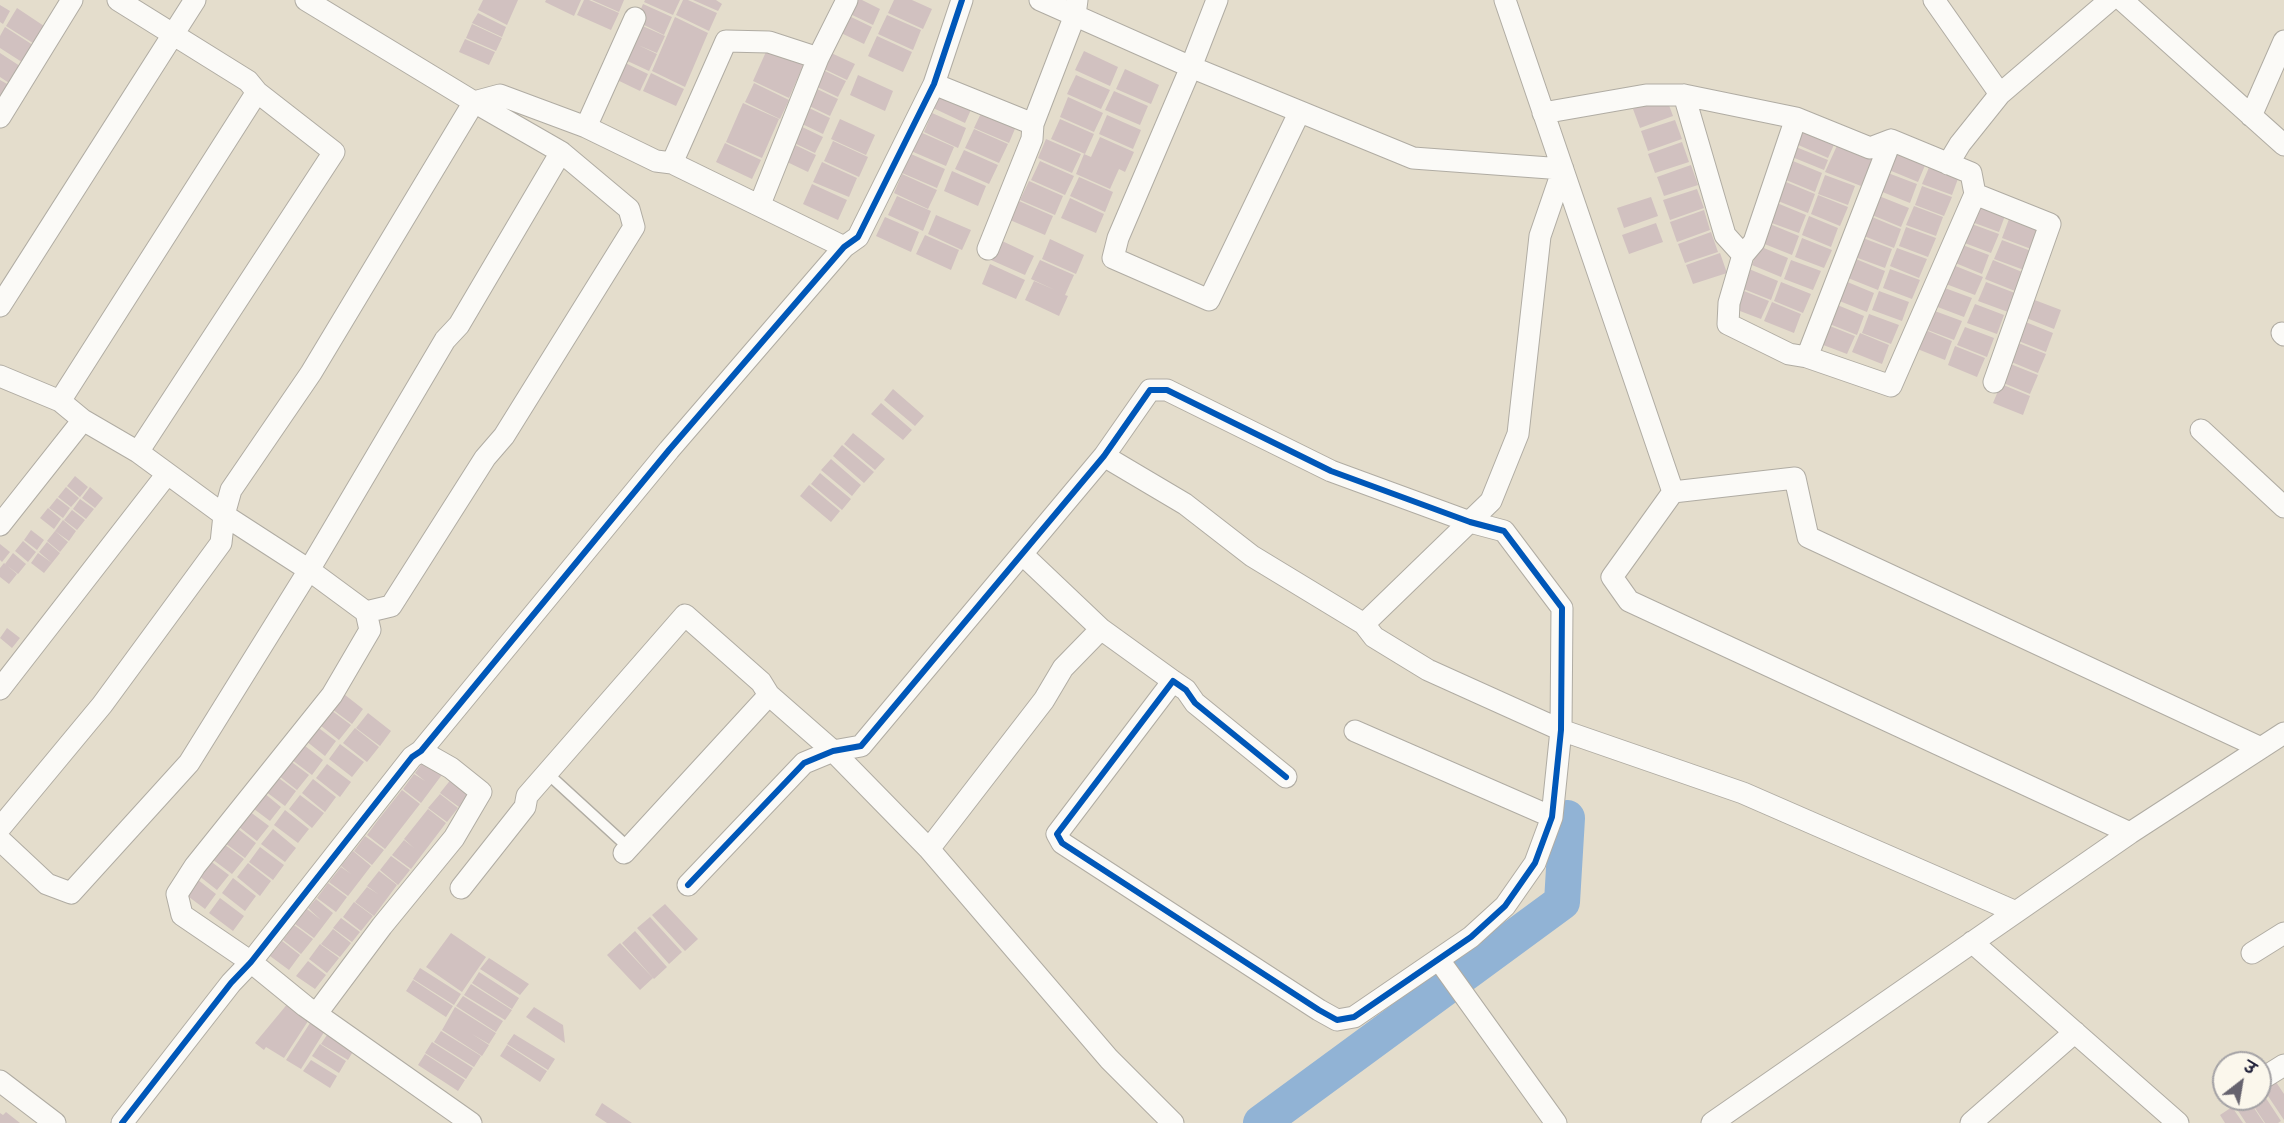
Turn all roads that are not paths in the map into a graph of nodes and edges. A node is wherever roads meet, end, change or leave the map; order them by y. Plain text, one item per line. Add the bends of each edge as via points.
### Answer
1 (72, 0) edge
2 (118, 0) edge
3 (195, 0) edge
4 (306, 0) edge
5 (847, 0) edge
6 (962, 0) edge
7 (1040, 0) edge
8 (1216, 0) edge
9 (1505, 0) edge
10 (1935, 0) edge
11 (2110, 0) edge
12 (2122, 0) edge
13 (1076, 8) edge
14 (635, 18) dead end
15 (172, 34) junction
16 (2284, 41) edge
17 (818, 58) junction
18 (1191, 67) junction
19 (934, 84) junction
20 (257, 92) junction
21 (2000, 94) junction
22 (1683, 95) junction
23 (474, 102) junction
24 (1299, 113) junction
25 (1543, 113) junction
26 (2251, 116) junction
27 (0, 117) edge
28 (1796, 118) junction
29 (1033, 124) junction
30 (586, 127) junction
31 (1891, 140) junction
32 (2284, 145) edge
33 (561, 152) junction
34 (672, 163) junction
35 (1948, 164) junction
36 (1563, 169) junction
37 (1975, 194) junction
38 (760, 204) junction
39 (844, 247) junction
40 (987, 249) dead end
41 (1743, 255) junction
42 (0, 306) edge
43 (1807, 357) junction
44 (0, 376) edge
45 (1994, 382) dead end
46 (60, 401) junction
47 (83, 420) junction
48 (2201, 430) dead end
49 (138, 452) junction
50 (1104, 456) junction
51 (167, 474) junction
52 (1673, 492) junction
53 (2284, 507) edge
54 (224, 515) junction
55 (1470, 522) junction
56 (0, 525) edge
57 (1022, 554) junction
58 (309, 570) junction
59 (366, 612) junction
60 (1364, 624) junction
61 (1101, 629) junction
62 (1173, 681) junction
63 (0, 689) edge
64 (769, 695) junction
65 (1561, 730) junction
66 (1355, 731) dead end
67 (2284, 733) edge
68 (2261, 748) junction
69 (422, 751) junction
70 (833, 751) junction
71 (547, 773) junction
72 (1286, 777) dead end
73 (1552, 817) junction
74 (0, 828) edge
75 (2130, 833) junction
76 (0, 840) edge
77 (929, 849) junction
78 (627, 851) joint
79 (688, 885) dead end
80 (461, 888) dead end
81 (2016, 912) junction
82 (2284, 933) edge
83 (1972, 942) junction
84 (2252, 953) dead end
85 (1439, 960) junction
86 (251, 962) junction
87 (317, 1013) junction
88 (2075, 1032) junction
89 (0, 1081) edge
90 (55, 1123) edge
91 (122, 1123) edge
92 (471, 1123) edge
93 (1173, 1123) edge
94 (1556, 1123) edge
95 (1712, 1123) edge
96 (1971, 1123) edge
97 (2178, 1123) edge

1 - 27 street
2 - 15 street
3 - 15 street
4 - 23 street
5 - 17 street
6 - 19 street
7 - 13 street
8 - 18 street
9 - 25 street
10 - 21 street
11 - 21 street
12 - 26 street
13 - 18 street
13 - 29 street
14 - 30 street
15 - 20 street via 248,81
15 - 42 street
16 - 26 street
17 - 34 street via 769,42 726,41
17 - 38 street
18 - 24 street
18 - 24 street via 1113,258 1209,300
19 - 29 street
19 - 39 street via 858,237
20 - 46 street
20 - 49 street via 334,153
21 - 35 street
22 - 25 street via 1646,95
22 - 28 street
22 - 41 street via 1725,235
23 - 30 street via 500,95
23 - 33 street
23 - 54 street via 311,373 231,490
24 - 36 street via 1413,158
25 - 36 street
26 - 32 street
28 - 31 street via 1870,148
28 - 41 street via 1754,242
29 - 40 street via 1032,139
30 - 34 street via 656,161
31 - 35 street
31 - 43 street
33 - 58 street
33 - 59 street via 629,209 634,227 504,436 391,606
34 - 38 street
35 - 37 street via 1971,173
36 - 52 street
36 - 55 street via 1540,236 1518,434 1491,501
37 - 43 street via 1891,386
37 - 45 street via 2050,224
38 - 39 street
39 - 69 street via 669,450
41 - 43 street via 1729,303 1728,324 1789,354
44 - 46 street
46 - 47 street
47 - 49 street
47 - 56 street
48 - 53 street
49 - 51 street
50 - 55 street via 1150,390 1167,390 1331,471
50 - 57 street
50 - 60 street via 1185,504 1252,556
51 - 54 street
51 - 63 street
52 - 68 street via 1795,478 1808,537
52 - 75 street via 1612,577 1629,602
54 - 58 street
54 - 74 street via 221,543 102,705
55 - 60 street
55 - 65 street via 1504,531 1562,608
57 - 61 street
57 - 70 street via 861,746
58 - 59 street
58 - 76 street via 189,763 71,893 47,884
59 - 86 street via 370,630 332,695 195,866 177,894 182,915
60 - 65 street via 1374,637 1428,670
61 - 62 street
61 - 77 street via 1063,668 1044,700
62 - 72 street
62 - 85 street via 1061,827 1057,834 1062,843 1337,1020 1354,1017
64 - 70 street
64 - 71 street via 761,682 685,615
64 - 78 street
65 - 73 street
65 - 81 street via 1743,793
66 - 73 street
67 - 68 street
68 - 75 street
69 - 86 street via 412,757
69 - 87 street via 452,768 481,792 454,837
70 - 77 street
70 - 79 street via 804,763
71 - 78 lane
71 - 80 street via 526,796 525,807
73 - 85 street via 1535,863 1504,906
75 - 81 street
77 - 93 street via 1109,1059
81 - 83 street
82 - 84 street
83 - 88 street
83 - 95 street
85 - 94 street
86 - 87 street
86 - 91 street
87 - 92 street
88 - 96 street
88 - 97 street
89 - 90 street

